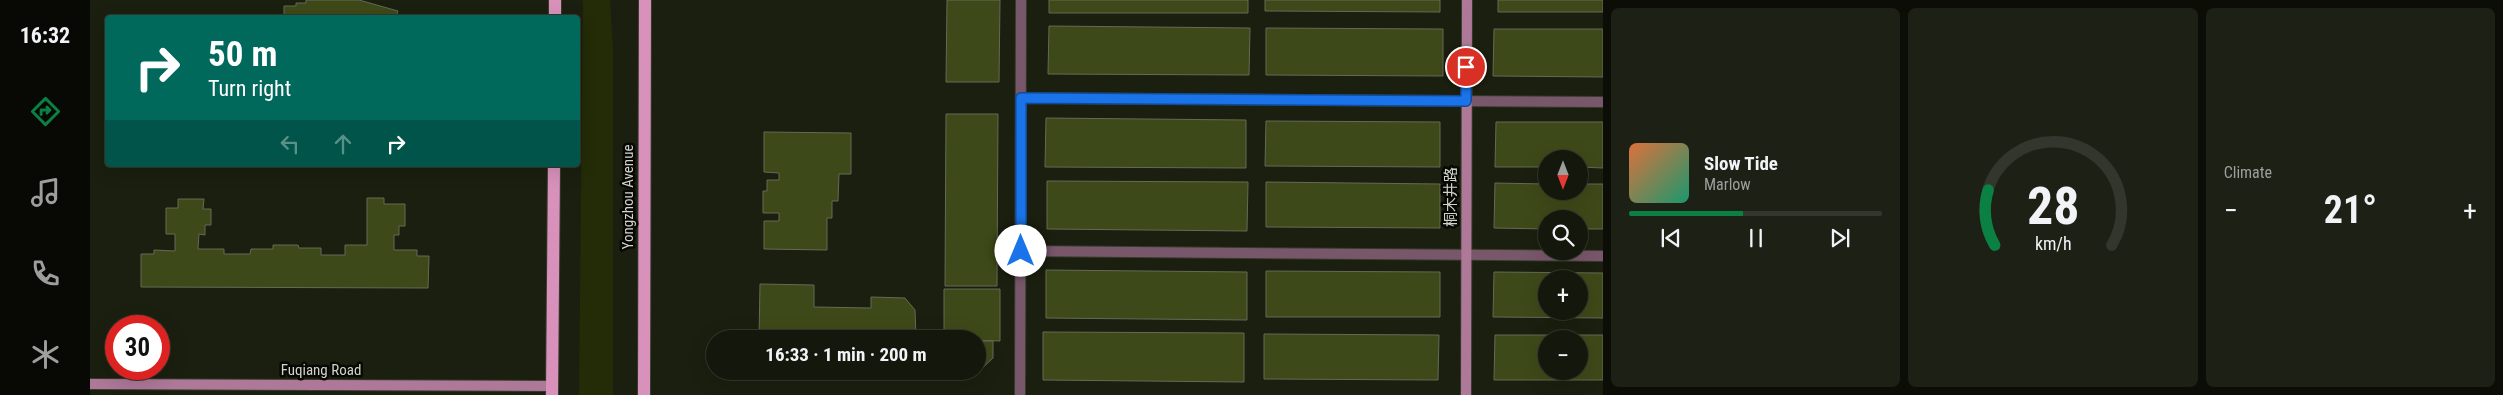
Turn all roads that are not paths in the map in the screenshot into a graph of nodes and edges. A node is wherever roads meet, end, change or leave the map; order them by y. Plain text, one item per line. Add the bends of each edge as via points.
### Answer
1 (555, 0) edge
2 (644, 0) edge
3 (1021, 0) edge
4 (1467, 0) edge
5 (555, 15) edge
6 (1021, 98) junction
7 (1466, 101) junction
8 (1603, 102) edge
9 (554, 167) edge
10 (1021, 251) junction
11 (1466, 255) junction
12 (1603, 256) edge
13 (90, 384) edge
14 (552, 390) edge
15 (644, 395) edge
16 (1020, 395) edge
17 (1466, 395) edge

1 - 5 main road
2 - 15 main road, Yongzhou Avenue
3 - 6 street
4 - 7 street, 桐木井路
6 - 7 street
6 - 10 street
7 - 8 street
7 - 11 street, 桐木井路
9 - 14 main road
10 - 11 street
10 - 16 street
11 - 12 street
11 - 17 street, 桐木井路
13 - 14 street, Fuqiang Road

